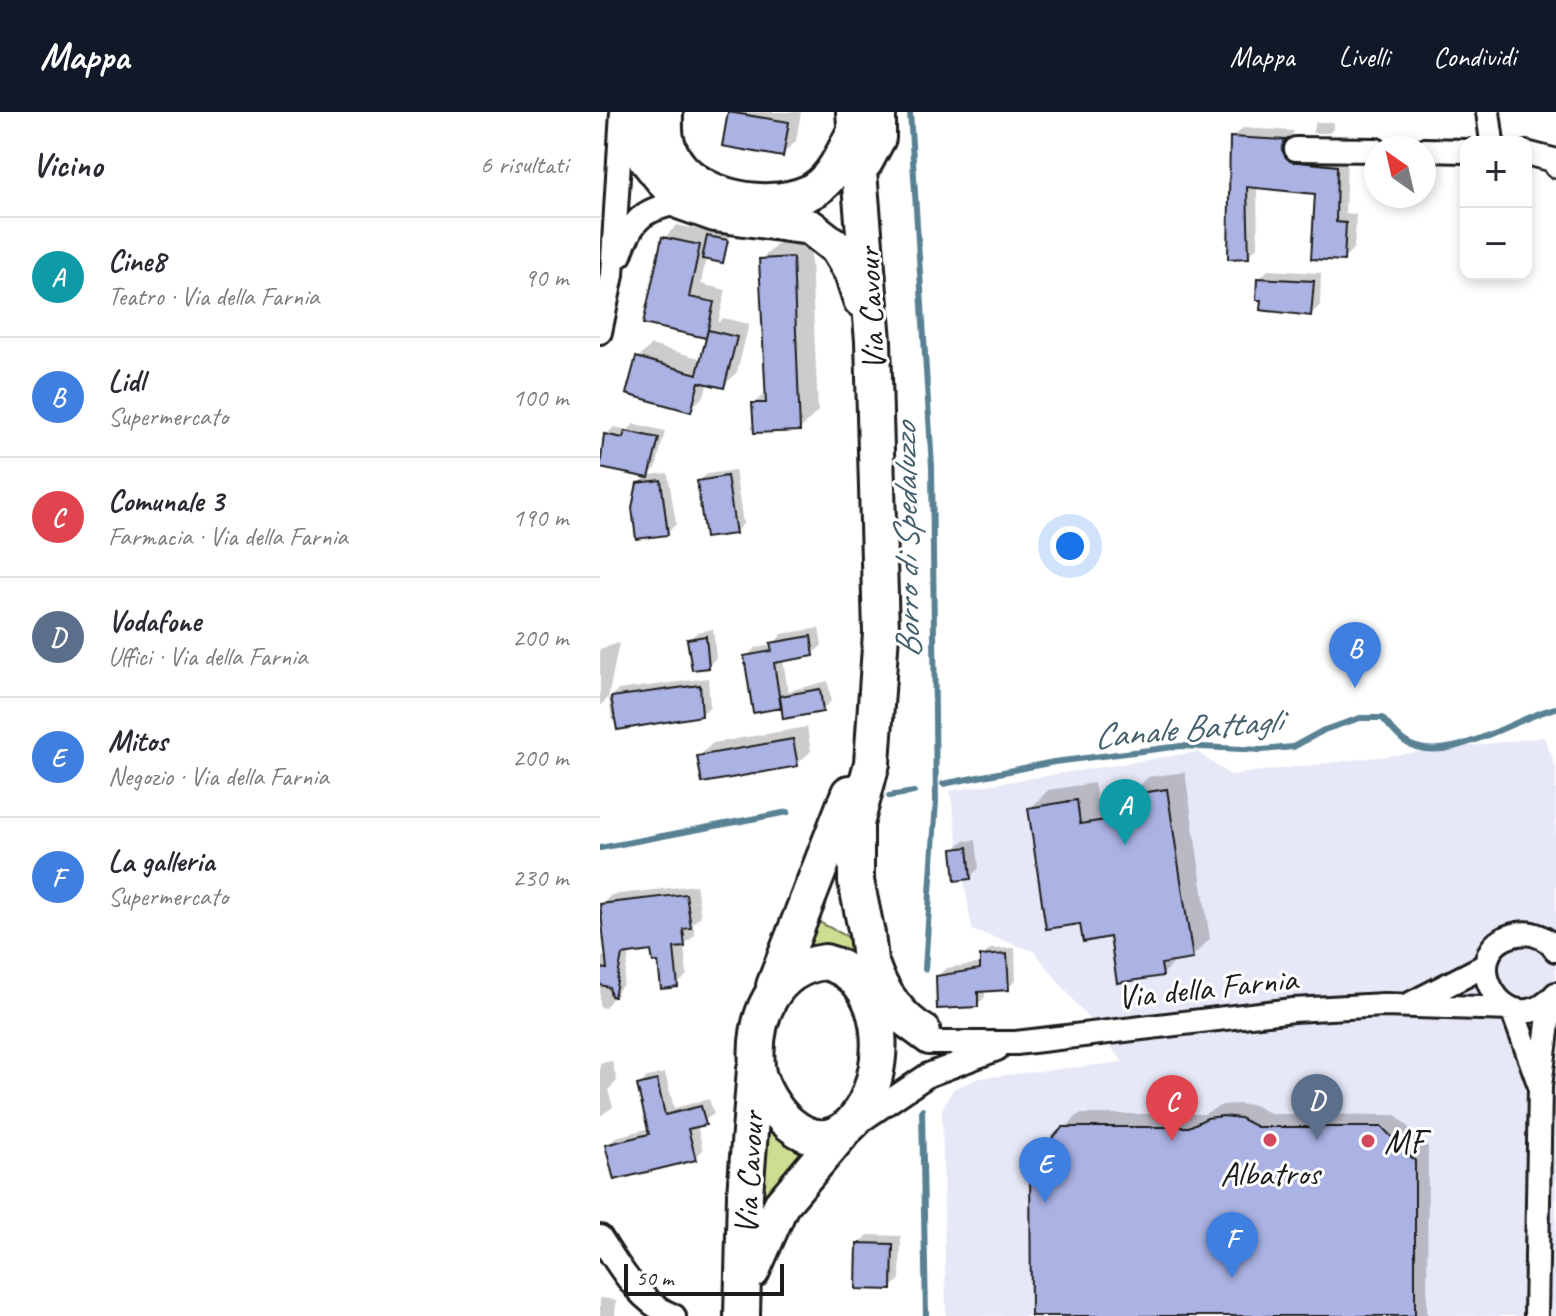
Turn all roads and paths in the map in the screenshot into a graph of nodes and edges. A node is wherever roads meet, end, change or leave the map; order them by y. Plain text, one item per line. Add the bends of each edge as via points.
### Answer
1 (622, 112) edge
2 (641, 112) edge
3 (665, 112) edge
4 (1488, 112) edge
5 (862, 118) edge
6 (1491, 136) edge
7 (1296, 149) dead end
8 (1364, 150) edge
9 (1436, 150) edge
10 (1460, 151) edge
11 (1532, 155) edge
12 (1556, 166) edge
13 (681, 202) junction
14 (612, 275) junction
15 (600, 332) edge
16 (873, 341) junction
17 (878, 689) junction
18 (867, 934) junction
19 (1555, 949) edge
20 (1486, 965) junction
21 (1553, 997) edge
22 (769, 998) junction
23 (875, 1004) junction
24 (1405, 1006) junction
25 (1512, 1009) junction
26 (953, 1042) junction
27 (1016, 1043) junction
28 (757, 1052) junction
29 (1540, 1086) junction
30 (846, 1130) junction
31 (600, 1237) edge
32 (743, 1305) edge
33 (674, 1316) edge
34 (1536, 1316) edge

1 - 14 street
2 - 13 main road via 644,156
3 - 5 main road via 667,143 680,167 721,194 749,199 782,200 810,192 835,170
4 - 6 street
5 - 16 main road, Via Cavour via 878,138 861,170
7 - 8 street
9 - 10 street
11 - 12 street via 1553,160
13 - 14 street via 647,210 629,231
13 - 16 main road via 715,214 810,227 837,248 852,273
14 - 15 street
16 - 17 main road, Via Cavour
17 - 18 main road, Via Cavour via 872,763 856,824 856,881
17 - 22 main road, Via Cavour via 851,787
18 - 23 main road, Via Cavour
18 - 26 street, Via della Farnia via 893,995 915,1021
19 - 20 street, Via della Farnia via 1537,935 1515,934 1496,945
20 - 24 street, Via della Farnia
20 - 25 street via 1488,987
21 - 25 street, Via della Farnia via 1533,1010
21 - 29 street
22 - 23 main road via 798,968 825,962 852,972
22 - 28 main road, Via Cavour
23 - 26 street, Via della Farnia via 928,1043
23 - 30 main road, Via Cavour via 873,1076 862,1114
24 - 25 street, Via della Farnia
24 - 27 street, Via della Farnia via 1293,1010
25 - 29 street
26 - 27 street, Via della Farnia
27 - 30 street, Via della Farnia via 928,1075
28 - 30 main road, Via Cavour via 761,1081 784,1119 806,1135
28 - 32 main road, Via Cavour via 745,1194
29 - 34 street
30 - 32 main road, Via Cavour via 781,1205
31 - 33 street via 629,1280 660,1311

